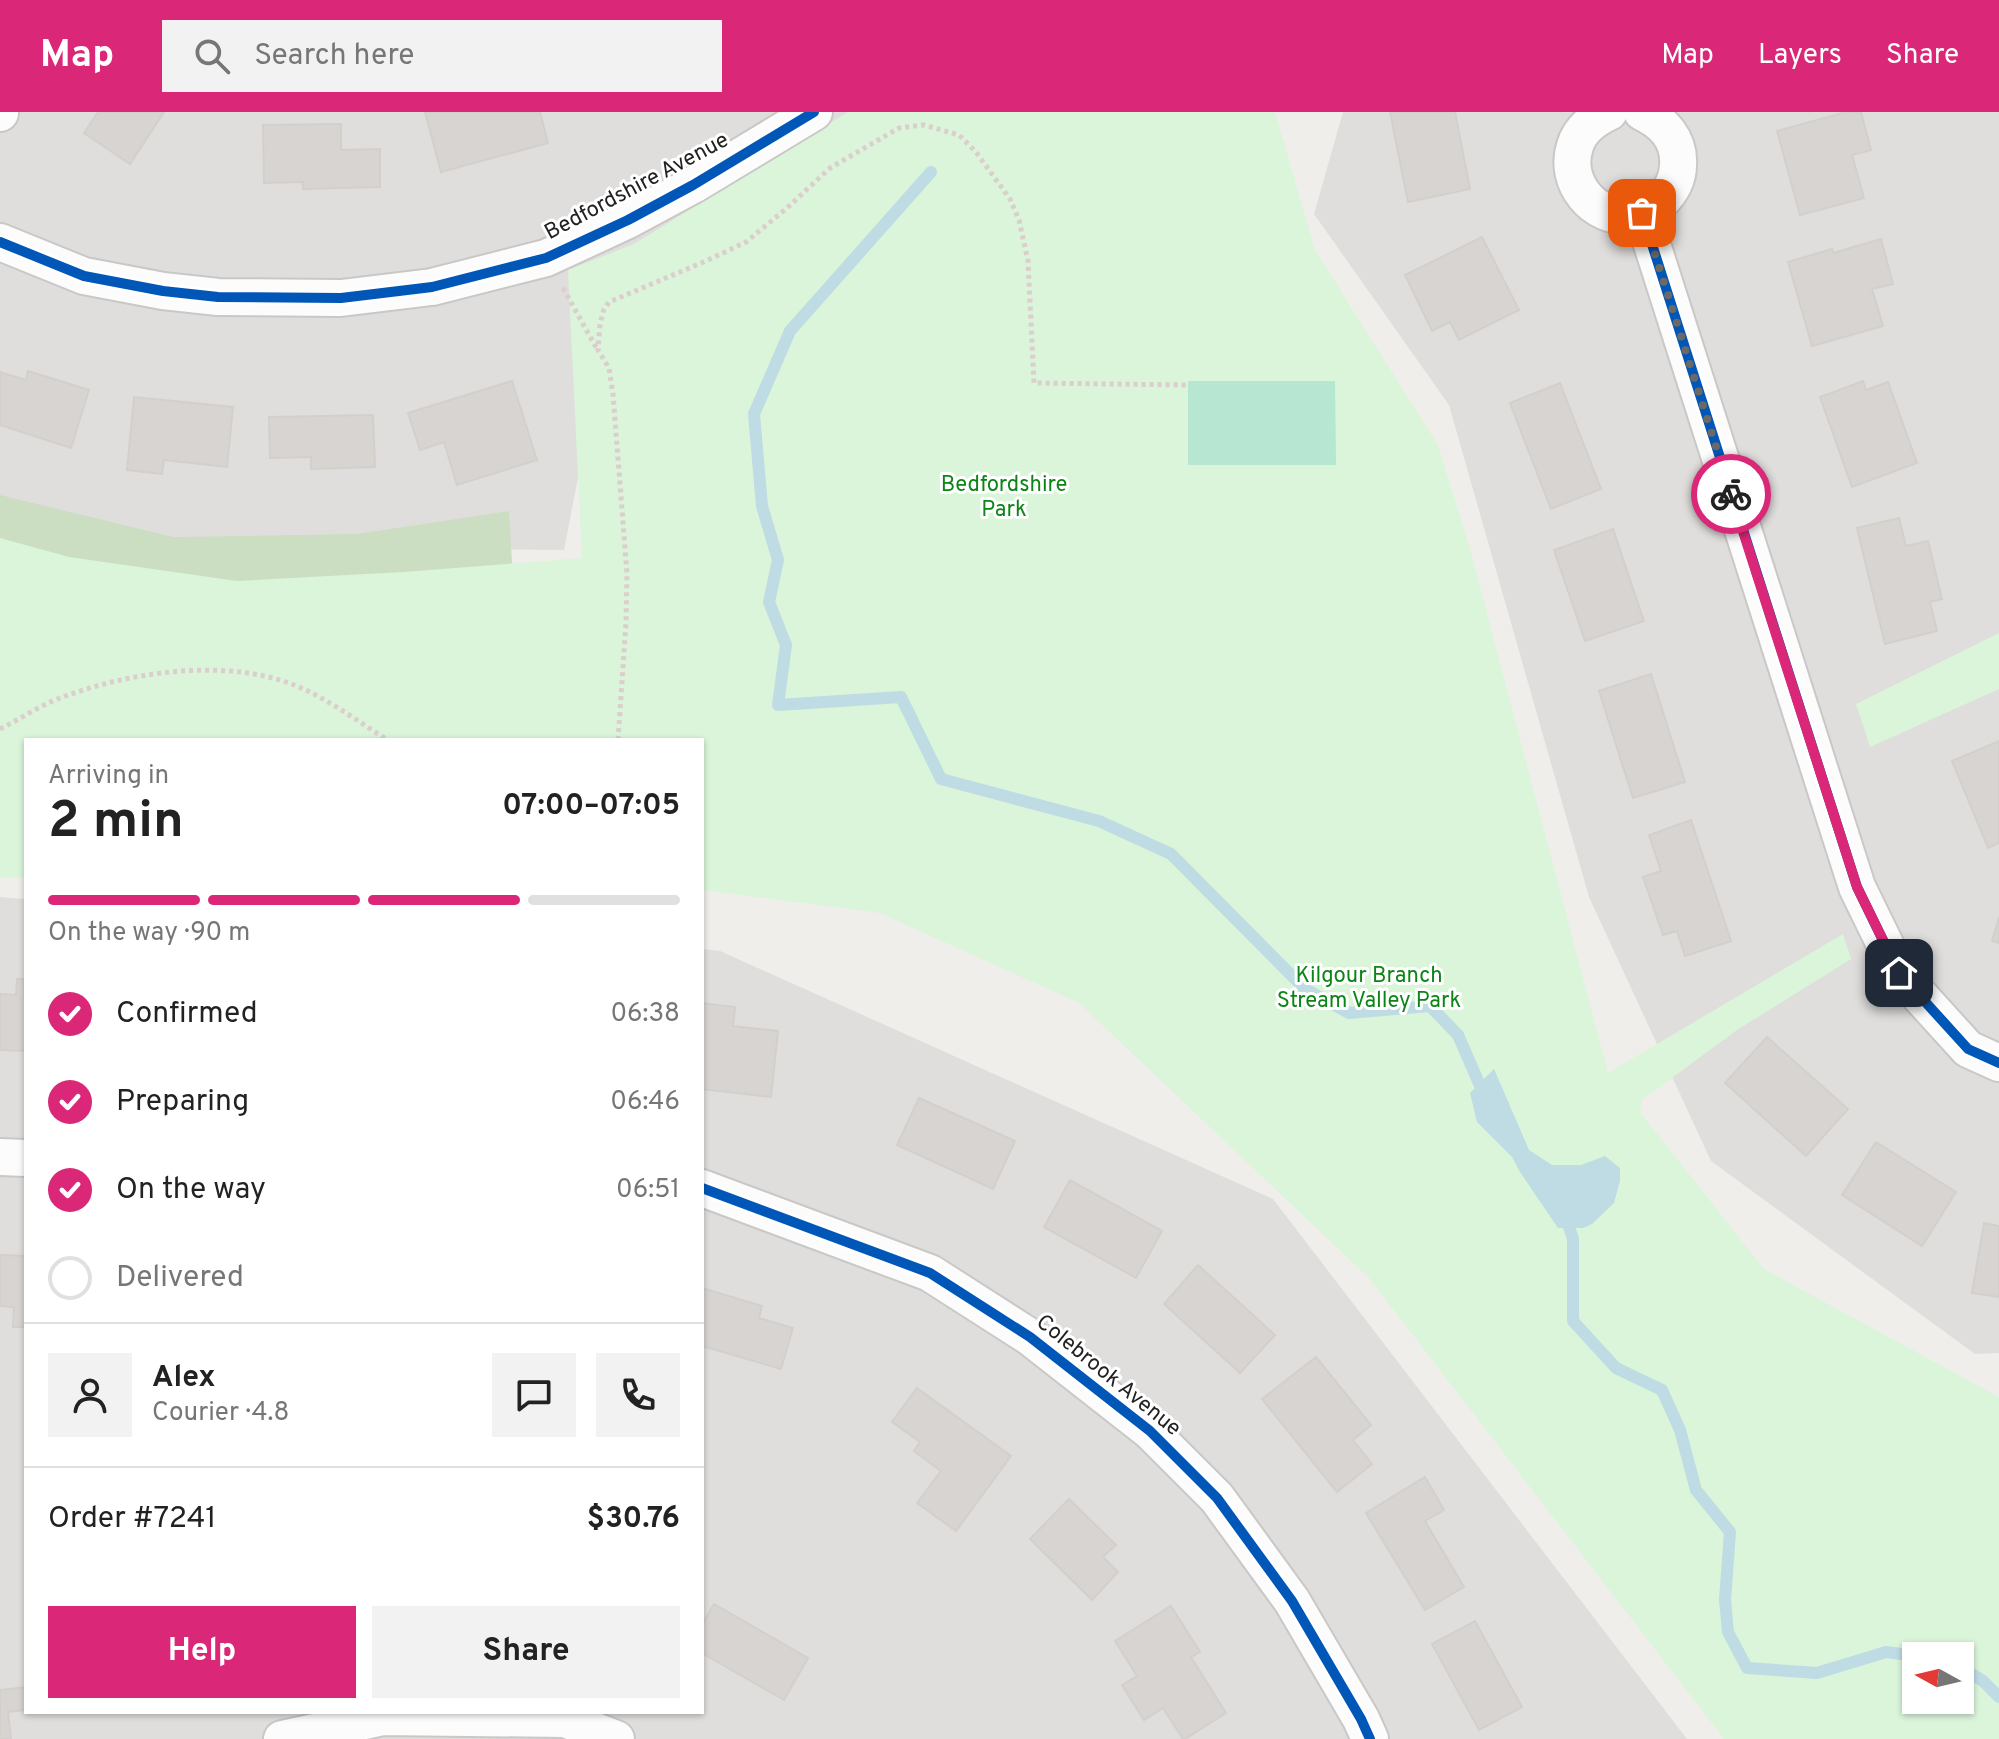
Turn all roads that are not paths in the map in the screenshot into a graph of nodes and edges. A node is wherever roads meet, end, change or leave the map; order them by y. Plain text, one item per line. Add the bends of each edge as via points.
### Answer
1 (814, 112) edge
2 (1609, 112) edge
3 (1642, 112) edge
4 (1642, 213) junction
5 (0, 242) edge
6 (1999, 1063) edge
7 (0, 1157) edge
8 (24, 1158) edge
9 (704, 1189) edge
10 (282, 1739) edge
11 (616, 1739) edge
12 (1370, 1739) edge

1 - 5 street, Bedfordshire Avenue via 680,192 546,258 432,287 341,298 218,297 84,276
2 - 4 street via 1594,119 1575,146 1575,179 1594,206 1625,216
3 - 4 street via 1668,131 1679,163 1668,194
4 - 6 street via 1857,887 1899,973 1968,1049
7 - 8 street
9 - 12 street, Colebrook Avenue via 930,1273 1030,1337 1150,1431 1217,1498 1292,1601
10 - 11 street via 383,1717 565,1719

